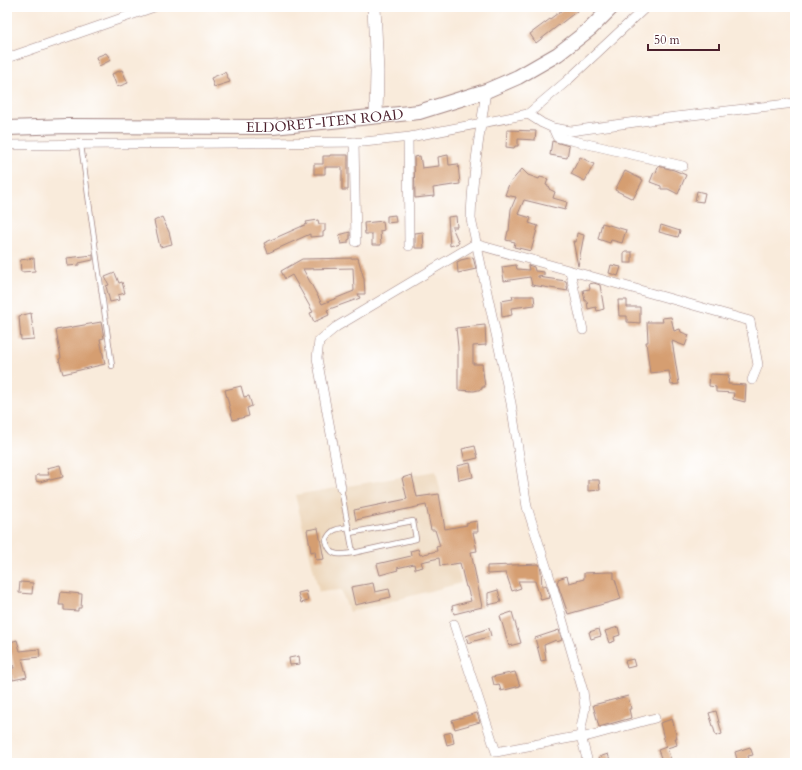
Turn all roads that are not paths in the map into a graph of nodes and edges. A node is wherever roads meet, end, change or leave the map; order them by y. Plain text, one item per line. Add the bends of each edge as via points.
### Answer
1 (154, 7) edge
2 (374, 7) edge
3 (612, 7) edge
4 (646, 7) edge
5 (7, 58) edge
6 (486, 91) junction
7 (795, 103) edge
8 (528, 114) junction
9 (376, 116) junction
10 (482, 122) junction
11 (80, 126) junction
12 (7, 128) edge
13 (554, 128) junction
14 (408, 138) junction
15 (354, 142) junction
16 (81, 145) junction
17 (7, 146) edge
18 (683, 166) dead end
19 (356, 242) dead end
20 (475, 244) junction
21 (409, 246) dead end
22 (570, 270) junction
23 (584, 330) dead end
24 (112, 366) dead end
25 (752, 380) dead end
26 (341, 488) joint
27 (349, 530) junction
28 (353, 553) junction
29 (454, 624) dead end
30 (655, 718) dead end
31 (581, 736) junction
32 (588, 763) edge

1 - 5 street
2 - 9 main road
3 - 6 main road, ELDORET-ITEN ROAD via 558,54 518,77
4 - 8 street
6 - 9 main road, ELDORET-ITEN ROAD via 419,112
6 - 10 street
7 - 13 street via 571,132
8 - 10 street
8 - 13 street
9 - 11 main road, ELDORET-ITEN ROAD via 273,127
10 - 14 street
10 - 20 street via 471,197
11 - 12 main road, ELDORET-ITEN ROAD
11 - 16 street
13 - 18 street via 557,137
14 - 15 street
14 - 21 street
15 - 16 street
15 - 19 street
16 - 17 street
16 - 24 lane
20 - 22 street
20 - 26 street via 336,327 319,341 317,358
20 - 31 street via 511,403 527,507 583,691 585,708
22 - 23 street
22 - 25 street via 750,321 758,365
26 - 27 lane
27 - 28 lane
27 - 28 lane via 335,530 329,533 326,540 332,553
27 - 28 lane via 413,521 416,539
29 - 31 street via 496,752
30 - 31 street
31 - 32 street

